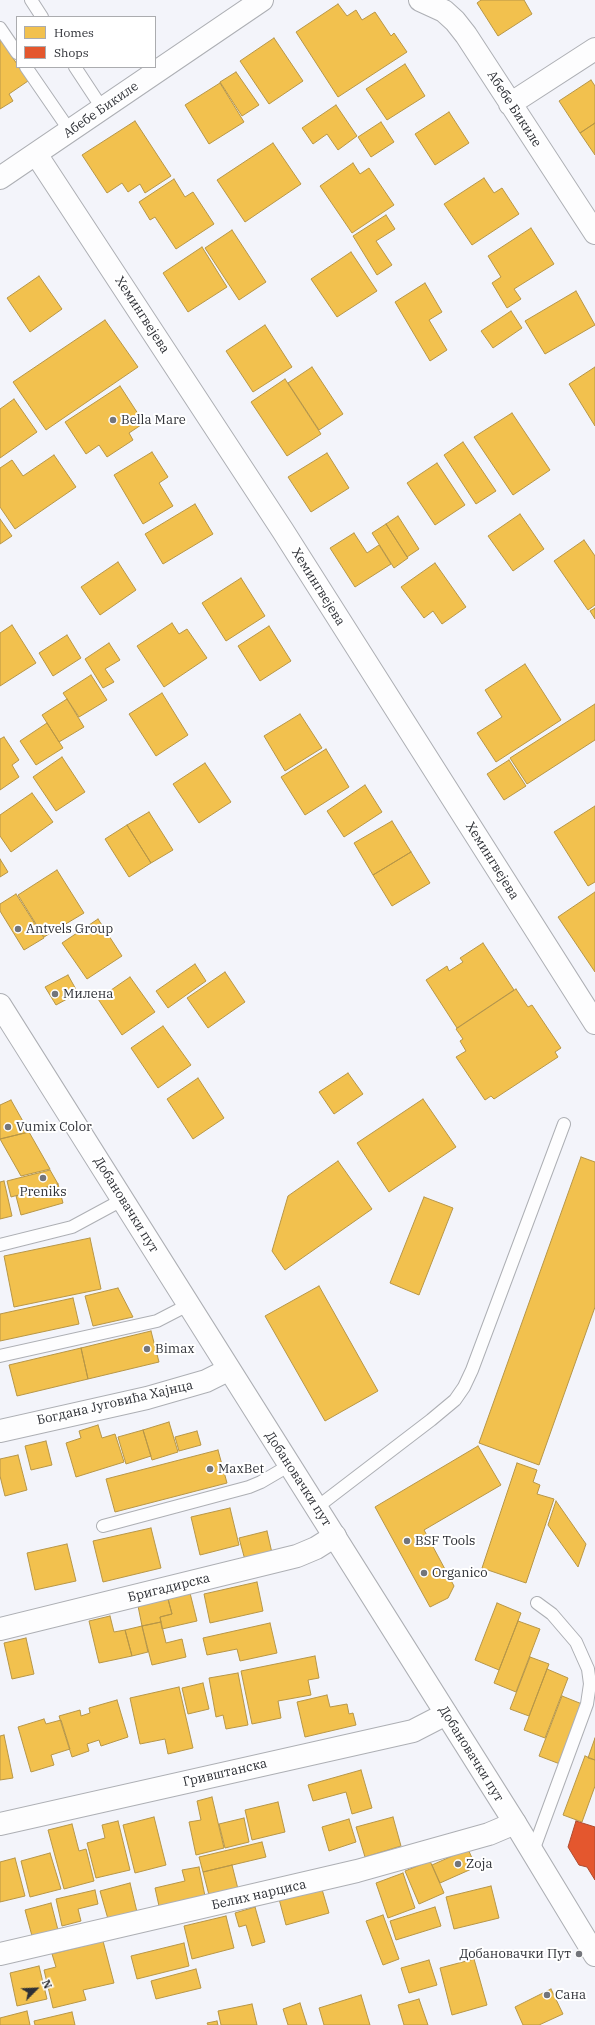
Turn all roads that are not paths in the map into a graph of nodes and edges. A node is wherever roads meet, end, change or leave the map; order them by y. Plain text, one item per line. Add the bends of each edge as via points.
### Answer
1 (31, 0) edge
2 (262, 0) edge
3 (420, 0) edge
4 (41, 16) edge
5 (0, 28) edge
6 (595, 49) edge
7 (16, 52) edge
8 (27, 68) edge
9 (76, 68) edge
10 (510, 104) junction
11 (102, 108) junction
12 (70, 131) junction
13 (36, 154) junction
14 (0, 178) edge
15 (595, 233) edge
16 (0, 1005) edge
17 (595, 1023) edge
18 (564, 1124) dead end
19 (122, 1200) junction
20 (0, 1245) edge
21 (188, 1305) junction
22 (0, 1356) edge
23 (228, 1370) junction
24 (0, 1431) edge
25 (290, 1466) junction
26 (316, 1508) junction
27 (103, 1526) dead end
28 (335, 1536) junction
29 (536, 1603) dead end
30 (0, 1630) edge
31 (446, 1714) junction
32 (515, 1823) junction
33 (0, 1824) edge
34 (533, 1851) junction
35 (0, 1954) edge
36 (595, 1955) edge

1 - 4 lane
2 - 11 street, Абебе Бикиле
3 - 10 street, Абебе Бикиле via 444,11 455,21
5 - 7 lane
6 - 10 street
8 - 12 lane
9 - 11 lane
10 - 15 street, Абебе Бикиле
11 - 12 street, Абебе Бикиле
12 - 13 street, Абебе Бикиле
13 - 14 street, Абебе Бикиле
13 - 17 street, Хемингвејева via 283,531
16 - 19 street, Добановачки пут
18 - 26 lane via 464,1387 455,1400 431,1420
19 - 20 lane via 72,1227
19 - 21 street, Добановачки пут
21 - 22 lane via 157,1321
21 - 23 street, Добановачки пут
23 - 24 street, Богдана Југовића Хајнца via 206,1381 147,1398
23 - 25 street, Добановачки пут
25 - 26 street, Добановачки пут
25 - 27 lane via 249,1487
26 - 28 street, Добановачки пут
28 - 30 street, Бригадирска via 297,1556
28 - 31 street, Добановачки пут
29 - 34 lane via 552,1614 576,1642 588,1669 590,1684 587,1704
31 - 32 street, Добановачки пут
31 - 33 street, Гривштанска via 413,1731
32 - 34 street, Добановачки пут
32 - 35 street, Белих нарциса via 489,1834 357,1871
34 - 36 street, Добановачки пут

